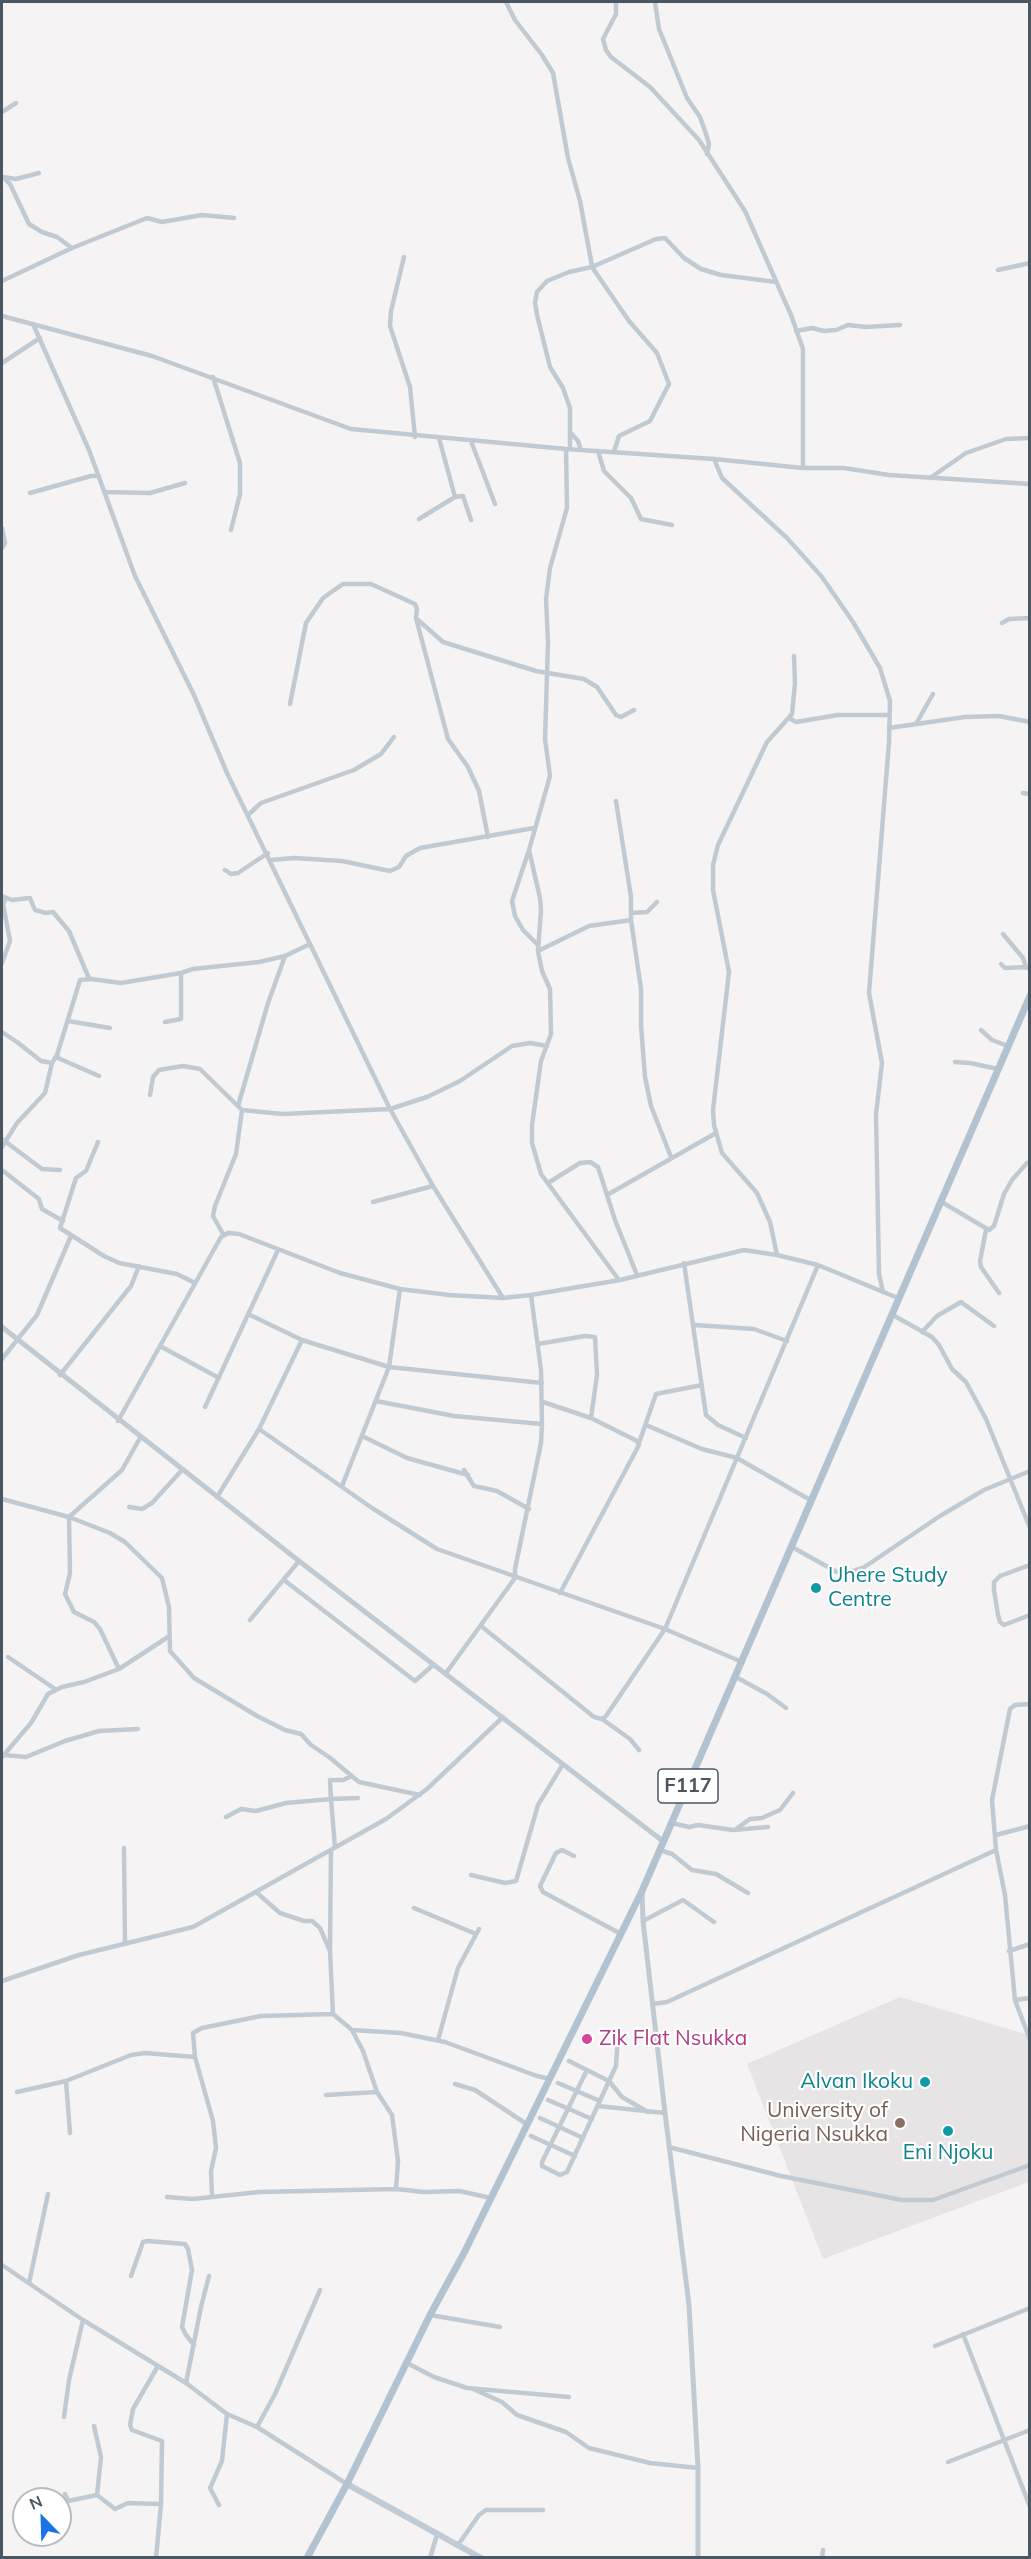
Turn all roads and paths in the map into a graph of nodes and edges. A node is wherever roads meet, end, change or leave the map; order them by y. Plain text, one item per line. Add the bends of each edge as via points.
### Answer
1 (506, 2) edge
2 (616, 2) edge
3 (655, 2) edge
4 (16, 103) dead end
5 (2, 112) edge
6 (707, 154) junction
7 (39, 173) dead end
8 (2, 177) edge
9 (234, 218) dead end
10 (72, 248) junction
11 (404, 257) dead end
12 (1029, 263) edge
13 (592, 267) junction
14 (998, 270) dead end
15 (2, 281) edge
16 (776, 282) junction
17 (2, 316) edge
18 (33, 324) junction
19 (900, 325) dead end
20 (796, 331) junction
21 (40, 338) junction
22 (2, 363) edge
23 (213, 377) junction
24 (570, 432) junction
25 (415, 437) junction
26 (439, 438) junction
27 (1029, 438) edge
28 (471, 441) junction
29 (568, 449) junction
30 (581, 450) junction
31 (598, 451) junction
32 (614, 452) junction
33 (714, 459) junction
34 (803, 468) junction
35 (99, 477) junction
36 (930, 478) junction
37 (185, 483) dead end
38 (1029, 484) edge
39 (104, 492) junction
40 (30, 493) dead end
41 (455, 496) junction
42 (495, 504) dead end
43 (419, 519) dead end
44 (471, 520) dead end
45 (672, 525) dead end
46 (2, 528) edge
47 (231, 530) dead end
48 (2, 548) edge
49 (416, 618) junction
50 (1029, 618) edge
51 (1002, 623) dead end
52 (794, 656) dead end
53 (547, 673) junction
54 (933, 694) dead end
55 (290, 704) dead end
56 (634, 710) dead end
57 (890, 715) junction
58 (789, 718) junction
59 (1029, 722) edge
60 (916, 724) junction
61 (890, 728) junction
62 (394, 737) dead end
63 (616, 801) dead end
64 (249, 814) junction
65 (534, 828) junction
66 (488, 837) junction
67 (529, 850) junction
68 (268, 853) junction
69 (271, 860) junction
70 (225, 870) dead end
71 (4, 897) edge
72 (657, 903) dead end
73 (631, 913) junction
74 (632, 920) junction
75 (1002, 934) dead end
76 (310, 944) junction
77 (538, 945) junction
78 (538, 951) junction
79 (285, 956) junction
80 (2, 963) edge
81 (1001, 964) dead end
82 (1028, 968) edge
83 (181, 973) junction
84 (92, 979) junction
85 (1029, 996) edge
86 (68, 1021) junction
87 (165, 1022) dead end
88 (110, 1028) dead end
89 (981, 1030) dead end
90 (2, 1032) edge
91 (547, 1046) junction
92 (1008, 1046) junction
93 (57, 1055) junction
94 (955, 1062) dead end
95 (52, 1063) junction
96 (998, 1069) junction
97 (99, 1076) dead end
98 (150, 1095) dead end
99 (240, 1108) junction
100 (390, 1109) junction
101 (716, 1133) junction
102 (98, 1142) dead end
103 (2, 1143) edge
104 (671, 1157) junction
105 (1027, 1163) dead end
106 (2, 1170) edge
107 (60, 1170) dead end
108 (548, 1183) junction
109 (433, 1186) junction
110 (607, 1195) junction
111 (940, 1201) junction
112 (373, 1202) dead end
113 (63, 1221) junction
114 (986, 1230) junction
115 (223, 1234) junction
116 (71, 1236) junction
117 (278, 1250) junction
118 (777, 1255) junction
119 (684, 1263) junction
120 (818, 1265) junction
121 (139, 1266) junction
122 (638, 1275) junction
123 (620, 1280) junction
124 (195, 1283) junction
125 (400, 1289) junction
126 (883, 1292) junction
127 (999, 1293) dead end
128 (531, 1295) junction
129 (503, 1298) junction
130 (898, 1298) junction
131 (248, 1314) junction
132 (891, 1314) junction
133 (694, 1325) junction
134 (994, 1326) dead end
135 (2, 1328) edge
136 (922, 1332) junction
137 (302, 1340) junction
138 (17, 1341) junction
139 (787, 1341) junction
140 (538, 1344) junction
141 (160, 1346) junction
142 (2, 1359) edge
143 (390, 1367) junction
144 (60, 1375) junction
145 (219, 1378) junction
146 (542, 1383) junction
147 (702, 1385) junction
148 (376, 1401) junction
149 (543, 1402) junction
150 (205, 1407) dead end
151 (591, 1418) junction
152 (118, 1420) junction
153 (542, 1424) junction
154 (646, 1425) junction
155 (259, 1429) junction
156 (362, 1436) junction
157 (141, 1438) junction
158 (746, 1438) junction
159 (639, 1444) junction
160 (737, 1458) junction
161 (182, 1470) junction
162 (1029, 1471) edge
163 (1009, 1480) junction
164 (342, 1486) junction
165 (217, 1497) junction
166 (2, 1499) edge
167 (812, 1501) junction
168 (129, 1507) dead end
169 (529, 1509) junction
170 (69, 1517) junction
171 (1029, 1528) edge
172 (792, 1547) junction
173 (299, 1561) junction
174 (1029, 1565) edge
175 (515, 1578) junction
176 (284, 1580) junction
177 (560, 1593) junction
178 (1029, 1615) edge
179 (250, 1620) dead end
180 (481, 1626) junction
181 (665, 1629) junction
182 (168, 1637) junction
183 (8, 1657) dead end
184 (742, 1662) junction
185 (433, 1665) junction
186 (118, 1669) junction
187 (446, 1673) junction
188 (736, 1677) junction
189 (56, 1689) junction
190 (1029, 1704) edge
191 (786, 1708) dead end
192 (502, 1717) junction
193 (602, 1719) junction
194 (138, 1729) dead end
195 (639, 1750) dead end
196 (3, 1756) edge
197 (563, 1764) junction
198 (352, 1776) junction
199 (793, 1792) dead end
200 (420, 1795) junction
201 (358, 1798) dead end
202 (331, 1799) junction
203 (226, 1817) dead end
204 (672, 1823) junction
205 (1029, 1826) edge
206 (768, 1827) dead end
207 (733, 1830) junction
208 (996, 1835) junction
209 (664, 1842) junction
210 (124, 1848) dead end
211 (333, 1849) junction
212 (660, 1850) junction
213 (996, 1850) junction
214 (574, 1856) dead end
215 (471, 1875) dead end
216 (642, 1891) junction
217 (256, 1892) junction
218 (748, 1893) dead end
219 (414, 1908) dead end
220 (643, 1921) junction
221 (714, 1922) dead end
222 (621, 1935) junction
223 (125, 1944) junction
224 (1029, 1944) edge
225 (1009, 1950) junction
226 (330, 1951) junction
227 (2, 1981) edge
228 (1029, 1998) edge
229 (1015, 2000) junction
230 (653, 2004) junction
231 (333, 2014) junction
232 (352, 2030) junction
233 (618, 2036) dead end
234 (438, 2040) junction
235 (1029, 2040) edge
236 (195, 2057) junction
237 (569, 2061) dead end
238 (588, 2070) junction
239 (551, 2079) junction
240 (66, 2081) junction
241 (609, 2081) junction
242 (558, 2083) dead end
243 (455, 2084) dead end
244 (577, 2091) junction
245 (17, 2092) dead end
246 (377, 2092) junction
247 (326, 2095) dead end
248 (548, 2100) dead end
249 (599, 2104) junction
250 (568, 2109) junction
251 (648, 2112) junction
252 (665, 2113) junction
253 (540, 2118) dead end
254 (592, 2119) junction
255 (528, 2125) junction
256 (559, 2127) junction
257 (70, 2133) dead end
258 (531, 2136) dead end
259 (583, 2138) junction
260 (550, 2145) junction
261 (669, 2148) junction
262 (574, 2156) junction
263 (1029, 2165) edge
264 (396, 2189) junction
265 (48, 2194) dead end
266 (212, 2196) junction
267 (167, 2197) dead end
268 (491, 2198) junction
269 (2, 2265) edge
270 (131, 2276) dead end
271 (209, 2276) dead end
272 (28, 2283) junction
273 (320, 2290) dead end
274 (1029, 2308) edge
275 (430, 2315) junction
276 (83, 2320) junction
277 (500, 2327) dead end
278 (963, 2334) junction
279 (194, 2345) junction
280 (935, 2346) dead end
281 (407, 2362) junction
282 (158, 2366) junction
283 (186, 2384) junction
284 (471, 2388) junction
285 (569, 2397) dead end
286 (226, 2414) junction
287 (64, 2417) dead end
288 (94, 2426) dead end
289 (257, 2427) junction
290 (1029, 2430) edge
291 (1004, 2440) junction
292 (948, 2462) dead end
293 (698, 2468) junction
294 (346, 2484) junction
295 (97, 2495) junction
296 (72, 2500) edge
297 (161, 2504) junction
298 (219, 2505) dead end
299 (1029, 2506) edge
300 (543, 2510) dead end
301 (437, 2535) junction
302 (458, 2545) junction
303 (823, 2550) dead end
304 (156, 2558) edge
305 (307, 2558) edge
306 (430, 2558) edge
307 (481, 2558) edge
308 (698, 2558) edge
309 (822, 2558) edge

1 - 13 street via 553,73
2 - 6 street via 616,14 603,39 606,50 650,87
3 - 6 street via 659,29 706,134
4 - 5 street
6 - 16 street via 745,211
7 - 8 street via 16,179
8 - 10 street via 29,224
9 - 10 street via 202,215 162,222 147,218
10 - 15 street
11 - 25 street via 390,326 410,387
12 - 14 street
13 - 16 street via 665,238 701,269
13 - 24 street via 547,281 537,292 535,302 550,368 570,408
13 - 32 street via 629,321 657,353 669,384 650,421 620,436
16 - 20 street
17 - 18 street
18 - 21 street
18 - 23 street
19 - 20 street
20 - 34 street via 804,377
21 - 22 street
21 - 35 street
23 - 25 street via 351,429
23 - 47 street via 240,463 240,494
24 - 29 street
24 - 30 street
25 - 26 street
26 - 28 street
26 - 41 street
27 - 36 street via 1006,439 966,453
28 - 29 street
28 - 42 street
29 - 30 street
29 - 53 street via 567,508 547,582
30 - 31 street
31 - 32 street
31 - 45 street via 604,471 631,498 641,519
32 - 33 street
33 - 34 street
33 - 57 street via 722,478 787,538 822,577 853,622 879,668 890,701
34 - 36 street via 844,468
35 - 39 street
35 - 40 street
36 - 38 street
37 - 39 street via 150,493
39 - 64 street via 135,576
41 - 43 street
41 - 44 street via 463,496
46 - 48 street
49 - 53 street via 443,642
49 - 55 street via 415,604 371,584 343,584 323,598 306,623
49 - 66 street via 448,738 479,791
50 - 51 street
52 - 58 street via 794,702
53 - 56 street via 584,679 597,687 621,717
53 - 65 street via 550,776
54 - 60 street
57 - 58 street via 838,715 796,722
57 - 61 street
58 - 101 street via 767,742 718,845 713,865 713,890 729,972 713,1110
59 - 60 street via 999,716
60 - 61 street
61 - 126 street via 869,993 882,1064 876,1114 879,1274
62 - 64 street via 381,754 354,770 261,803
63 - 73 street
64 - 68 street
65 - 66 street
65 - 67 street
66 - 69 street via 420,848 390,871 342,861
67 - 77 street via 541,910
67 - 77 street via 512,901 523,930
68 - 69 street
68 - 70 street via 238,873
69 - 76 street
71 - 80 street via 10,941
71 - 84 street via 30,898 36,910 53,912 69,931
72 - 73 street via 647,912
73 - 74 street
74 - 78 street via 589,926
74 - 104 street via 641,989 645,1077 651,1106
75 - 82 street
76 - 79 street
76 - 100 street
77 - 78 street
78 - 91 street via 550,989 551,1034
79 - 83 street
79 - 99 street
81 - 82 street via 1005,968
83 - 84 street via 121,983
83 - 87 street via 181,1019
84 - 86 street via 78,982
85 - 92 main road, F117
86 - 88 street
86 - 93 street
89 - 92 street
90 - 95 street via 40,1061
91 - 100 street via 512,1046 460,1081
91 - 108 street via 541,1061 532,1143 538,1168
92 - 96 main road, F117
93 - 95 street
93 - 97 street
94 - 96 street
95 - 103 street via 45,1093
96 - 111 main road, F117
98 - 99 street via 153,1077 159,1070 183,1066 200,1069
99 - 100 street via 282,1114
99 - 115 street via 234,1164 214,1206 213,1216
100 - 109 street
101 - 104 street
101 - 118 street via 722,1153 757,1193 770,1222
102 - 113 street via 86,1171 76,1178
103 - 107 street via 42,1170
104 - 110 street
105 - 114 street via 1004,1194 994,1226
106 - 113 street via 39,1199 42,1209
108 - 110 street via 580,1163 590,1162 598,1167
108 - 123 street
109 - 112 street
109 - 129 street
110 - 122 street
111 - 114 street
111 - 130 main road, F117
113 - 116 street via 60,1228
114 - 127 street via 981,1267
115 - 117 street via 239,1234
115 - 124 street
116 - 121 street via 124,1265
116 - 138 street via 37,1315
117 - 125 street via 340,1273
117 - 131 street
118 - 119 street via 744,1250
118 - 120 street
119 - 122 street
119 - 133 street
120 - 126 street
120 - 139 street
121 - 124 street via 177,1274
121 - 144 street via 130,1286
122 - 123 street
123 - 128 street
124 - 141 street
125 - 129 street
125 - 143 street
126 - 130 street
128 - 129 street
128 - 140 street
130 - 132 main road, F117
131 - 137 street
131 - 145 street
132 - 136 street
132 - 167 main road, F117
133 - 139 street via 754,1329
133 - 147 street
134 - 136 street via 961,1302
135 - 138 street
136 - 163 street via 932,1337 952,1369 966,1382 986,1419
137 - 143 street
137 - 155 street
138 - 142 street
138 - 144 street
139 - 158 street
140 - 146 street
140 - 151 street via 595,1337 597,1375
141 - 145 street
141 - 152 street
143 - 146 street
143 - 148 street
144 - 152 street
145 - 150 street
146 - 149 street
147 - 154 street via 656,1394
147 - 158 street via 708,1419
148 - 153 street via 454,1416
148 - 156 street
149 - 151 street
149 - 153 street
151 - 159 street
152 - 157 street
153 - 169 street
154 - 159 street
154 - 160 street via 702,1449
155 - 164 street
155 - 165 street
156 - 164 street
156 - 169 street via 407,1458 466,1473 474,1486 497,1491
157 - 161 street
157 - 170 street via 122,1470
158 - 160 street
159 - 177 street
160 - 167 street
160 - 181 street
161 - 165 street
161 - 168 street via 152,1503 141,1509
162 - 163 street
163 - 171 street
163 - 172 street via 940,1516 863,1568 837,1572
164 - 175 street via 437,1549
165 - 173 street
166 - 170 street
167 - 172 main road, F117
169 - 175 street
170 - 182 street via 125,1542 157,1572 165,1586 169,1607
170 - 186 street via 70,1573 65,1594 74,1612 100,1629
172 - 184 main road, F117
173 - 176 street
173 - 185 street
174 - 178 street via 994,1582 998,1615 1004,1625
175 - 177 street
175 - 180 street
176 - 179 street
176 - 185 street via 415,1681
177 - 181 street
180 - 187 street
180 - 193 street via 567,1697
181 - 184 street
181 - 193 street
182 - 186 street
182 - 198 street via 170,1651 194,1678 256,1716 302,1734
183 - 189 street
184 - 188 main road, F117
185 - 187 street
186 - 189 street
187 - 192 street
188 - 191 street
188 - 204 main road, F117
189 - 196 street via 48,1694 31,1723
190 - 208 street via 1010,1709 992,1800
192 - 197 street
192 - 200 street
193 - 195 street
194 - 196 street via 99,1731 26,1757
197 - 209 street
197 - 215 street via 538,1804 516,1881 505,1883
198 - 200 street via 359,1782
198 - 202 street via 330,1780
199 - 207 street via 780,1810
200 - 211 street via 386,1820
201 - 202 street
202 - 203 street via 241,1809
202 - 211 street
204 - 207 street
204 - 209 main road, F117
205 - 208 street
206 - 207 street
208 - 213 street
209 - 212 main road, F117
210 - 223 street
211 - 217 street
211 - 226 street
212 - 216 main road, F117
212 - 218 street via 692,1870 716,1874
213 - 225 street via 1005,1895
213 - 230 street via 667,2002
214 - 222 street via 562,1850 556,1853 540,1886 543,1892
216 - 220 street
216 - 222 main road, F117
217 - 223 street via 193,1927
217 - 226 street via 280,1913 312,1921 320,1928
219 - 234 street via 478,1931 458,1968
220 - 221 street via 683,1900
220 - 230 street
222 - 239 main road, F117
223 - 227 street via 79,1954
224 - 225 street
225 - 229 street
226 - 231 street
228 - 229 street
229 - 235 street
230 - 252 street
231 - 232 street
231 - 236 street via 261,2016 202,2028 193,2033
232 - 234 street
232 - 246 street
233 - 241 street via 616,2066
234 - 239 street
236 - 240 street via 131,2055
236 - 266 street via 213,2121 216,2148 211,2171
237 - 238 street
238 - 241 street
238 - 244 street
239 - 255 main road, F117
240 - 245 street
240 - 257 street
241 - 249 street
241 - 251 street via 622,2097
242 - 244 street
243 - 255 street via 475,2090
244 - 249 street
244 - 250 street
246 - 247 street
246 - 264 street via 392,2115 395,2130
248 - 250 street
249 - 251 street
249 - 254 street
250 - 254 street
250 - 256 street
251 - 252 street
252 - 261 street
253 - 256 street
254 - 259 street
255 - 268 main road, F117
256 - 259 street
256 - 260 street
258 - 260 street
259 - 262 street
260 - 262 street
260 - 262 street via 541,2164 560,2175 567,2172
261 - 263 street via 902,2200 933,2200
261 - 293 street via 689,2306
264 - 266 street
264 - 268 street via 459,2191
265 - 272 street
266 - 267 street
268 - 275 main road, F117
269 - 272 street
270 - 279 street via 143,2242 185,2244 192,2270 182,2327
271 - 279 street
272 - 276 street
273 - 289 street
274 - 278 street
275 - 277 street
275 - 281 main road, F117
276 - 282 street
276 - 287 street
278 - 280 street
278 - 291 street
279 - 283 street
281 - 284 street via 441,2380
281 - 294 main road, F117
282 - 283 street
282 - 297 street via 133,2409 129,2425 132,2430 162,2440
283 - 286 street
284 - 285 street
284 - 293 street via 502,2402 518,2415 566,2432 589,2448 650,2463
286 - 289 street
286 - 298 street via 222,2461 210,2488
288 - 295 street via 101,2457
289 - 294 street
290 - 291 street
291 - 292 street
291 - 299 street
293 - 308 street
294 - 301 main road
294 - 305 main road, F117
295 - 296 street
295 - 297 street via 115,2509 128,2502
297 - 304 street
300 - 302 street via 486,2510
301 - 302 main road
301 - 306 street
302 - 307 main road
303 - 309 street

